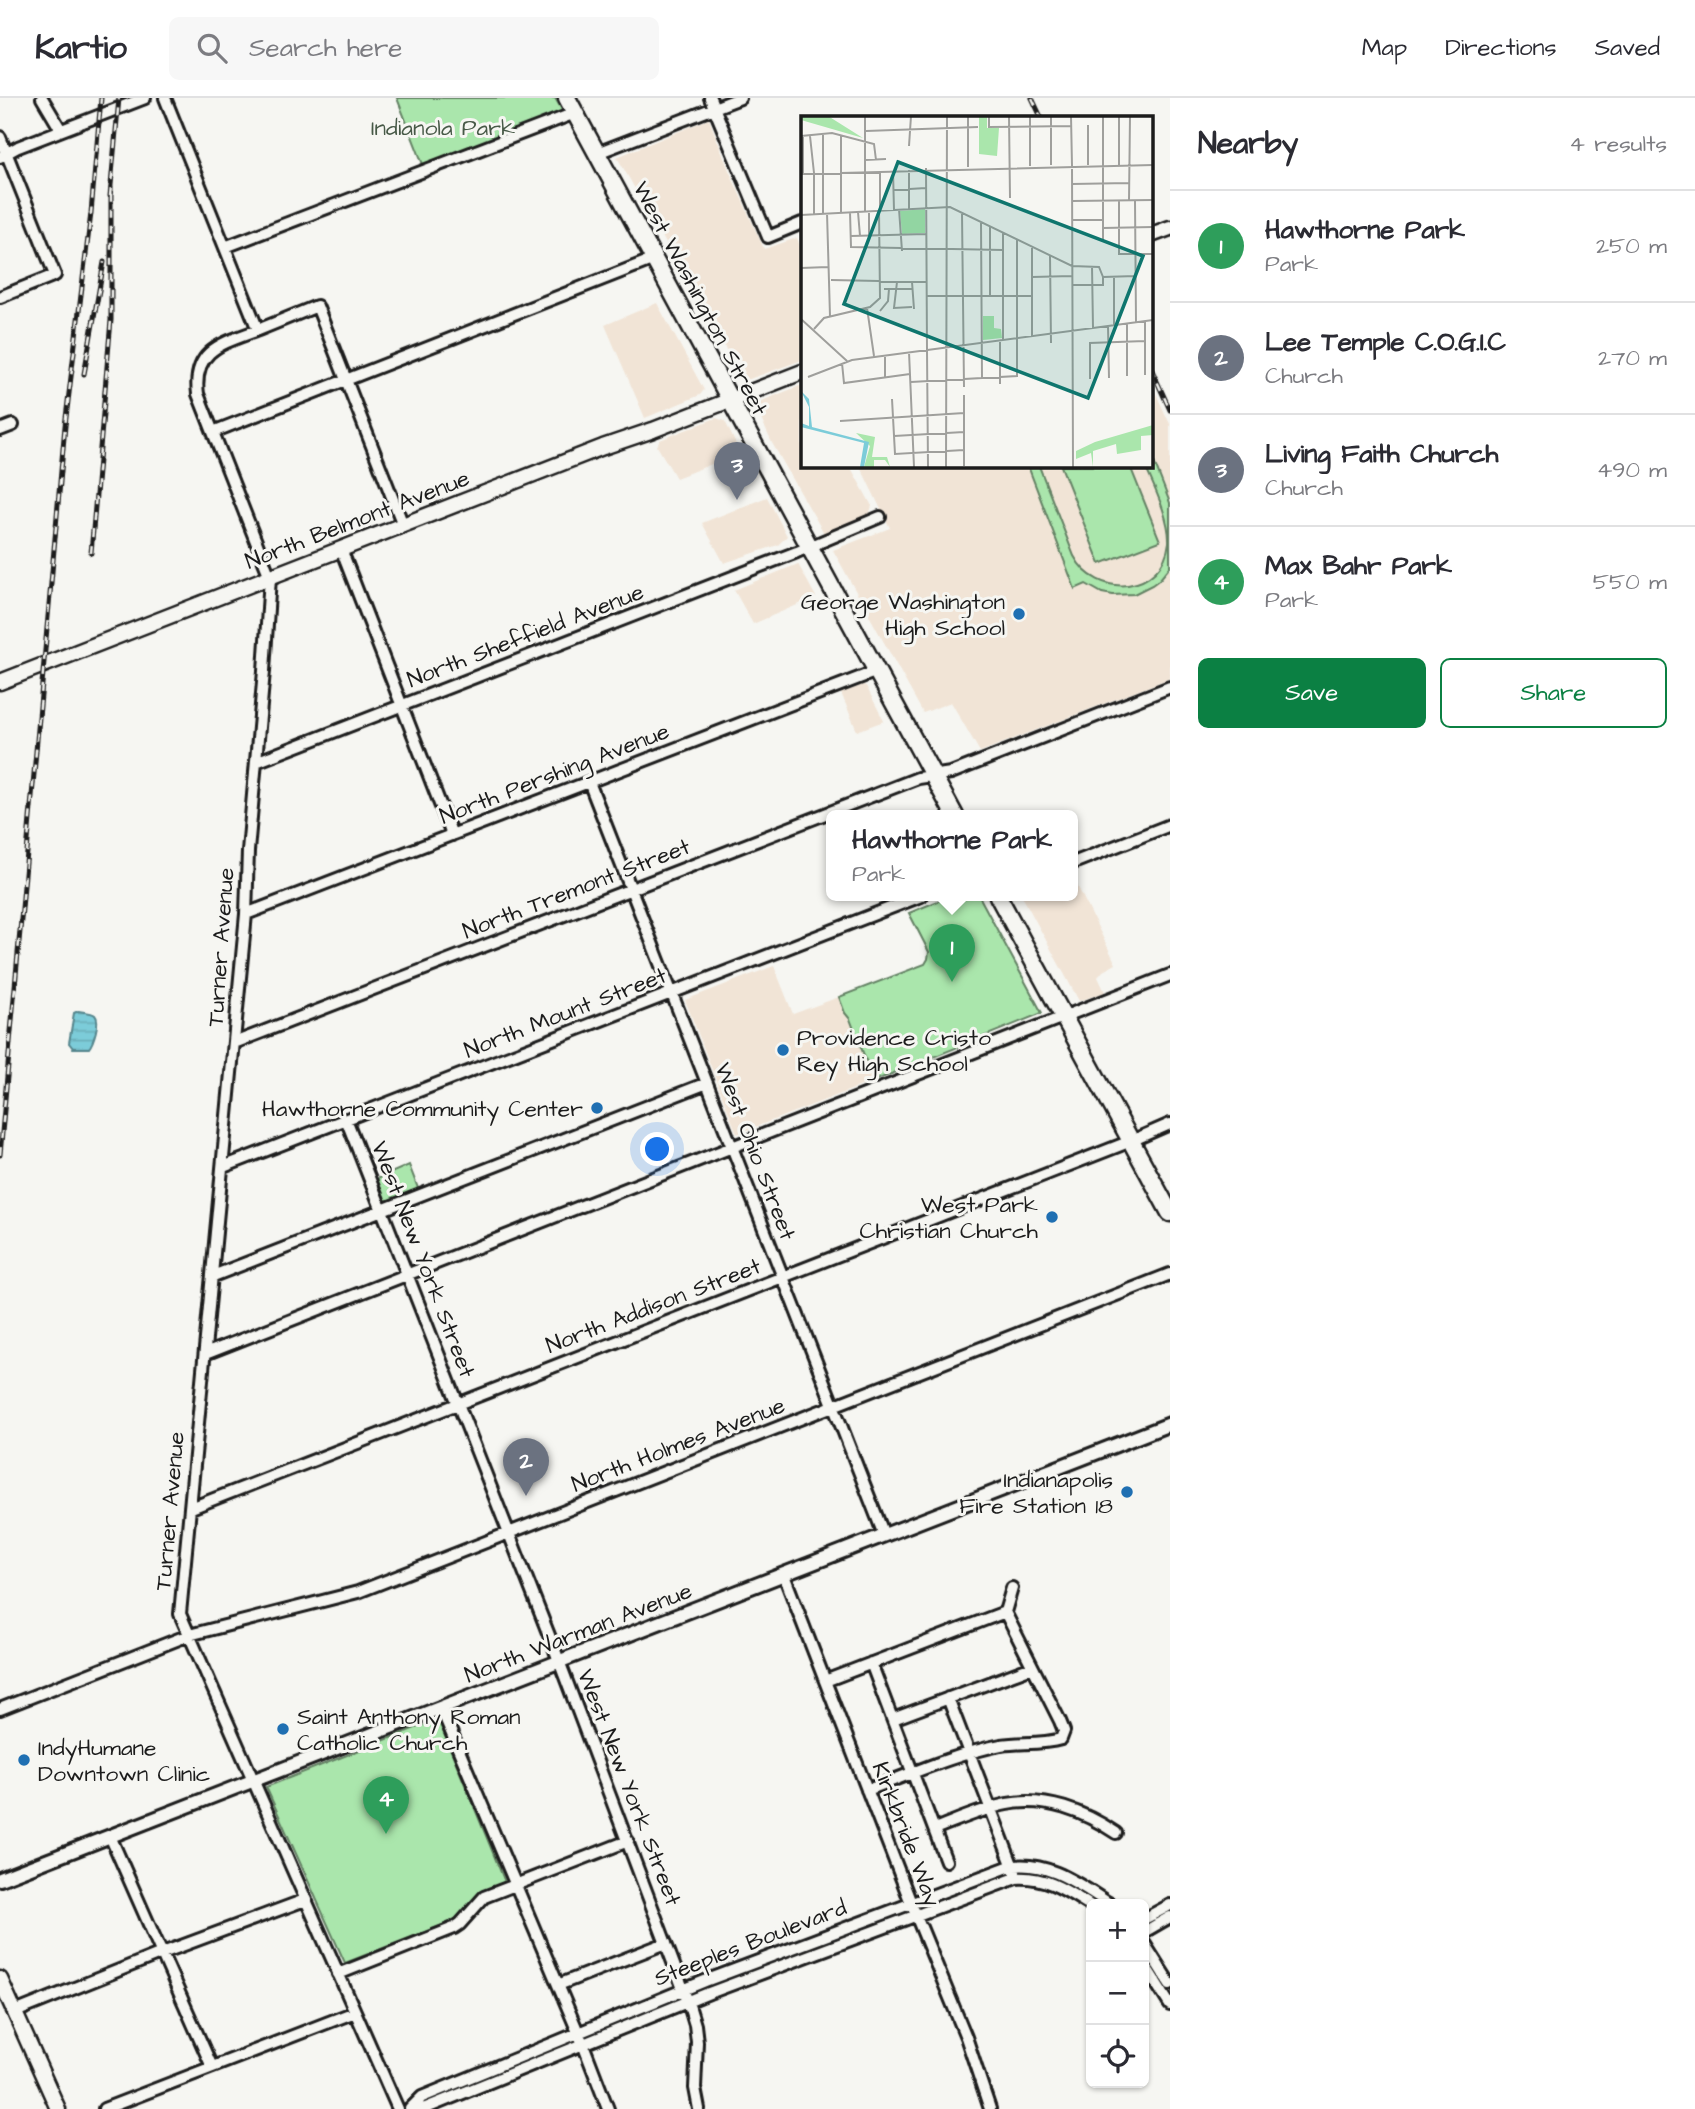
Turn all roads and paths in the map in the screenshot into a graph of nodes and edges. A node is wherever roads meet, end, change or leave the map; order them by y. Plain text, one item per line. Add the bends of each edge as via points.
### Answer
1 (42, 98) edge
2 (145, 98) edge
3 (165, 98) edge
4 (740, 98) edge
5 (712, 103) edge
6 (571, 105) edge
7 (61, 130) junction
8 (0, 137) edge
9 (597, 153) junction
10 (4, 155) edge
11 (801, 224) edge
12 (1170, 228) edge
13 (1152, 235) edge
14 (225, 247) junction
15 (654, 259) junction
16 (0, 297) edge
17 (258, 330) junction
18 (801, 373) edge
19 (346, 380) junction
20 (731, 401) junction
21 (13, 425) dead end
22 (0, 430) edge
23 (213, 432) junction
24 (880, 517) dead end
25 (403, 525) junction
26 (810, 547) junction
27 (341, 549) junction
28 (270, 577) junction
29 (877, 671) junction
30 (0, 682) edge
31 (1170, 687) edge
32 (402, 705) junction
33 (256, 762) junction
34 (934, 775) junction
35 (589, 782) junction
36 (835, 810) edge
37 (953, 810) edge
38 (826, 814) edge
39 (1170, 825) edge
40 (453, 835) junction
41 (1078, 861) edge
42 (631, 889) junction
43 (908, 901) edge
44 (1001, 901) edge
45 (246, 915) junction
46 (1170, 975) edge
47 (672, 993) junction
48 (1064, 1017) junction
49 (234, 1042) junction
50 (707, 1083) junction
51 (346, 1119) junction
52 (1170, 1124) edge
53 (1131, 1141) junction
54 (732, 1148) junction
55 (223, 1167) junction
56 (382, 1210) junction
57 (1170, 1213) edge
58 (1170, 1274) edge
59 (407, 1275) junction
60 (213, 1276) junction
61 (783, 1277) junction
62 (205, 1354) junction
63 (458, 1404) junction
64 (834, 1406) junction
65 (1170, 1424) edge
66 (191, 1508) junction
67 (509, 1533) junction
68 (884, 1535) junction
69 (784, 1575) junction
70 (1012, 1588) dead end
71 (1005, 1612) junction
72 (189, 1635) junction
73 (560, 1662) junction
74 (871, 1663) junction
75 (1032, 1667) junction
76 (825, 1681) junction
77 (948, 1698) junction
78 (441, 1708) junction
79 (0, 1709) edge
80 (892, 1719) junction
81 (970, 1753) junction
82 (913, 1774) junction
83 (254, 1781) junction
84 (867, 1790) junction
85 (991, 1808) junction
86 (934, 1829) junction
87 (1116, 1833) dead end
88 (110, 1836) junction
89 (628, 1841) junction
90 (946, 1861) dead end
91 (1014, 1866) junction
92 (1016, 1878) junction
93 (0, 1879) edge
94 (516, 1885) junction
95 (1102, 1899) edge
96 (305, 1900) junction
97 (911, 1903) junction
98 (1086, 1903) edge
99 (1170, 1905) edge
100 (916, 1915) junction
101 (1149, 1916) edge
102 (1170, 1917) edge
103 (1149, 1929) edge
104 (666, 1943) junction
105 (1149, 1951) edge
106 (162, 1954) junction
107 (1149, 1972) edge
108 (338, 1974) junction
109 (0, 1979) edge
110 (1170, 1984) edge
111 (558, 1985) junction
112 (684, 1990) junction
113 (688, 2002) junction
114 (1170, 2005) edge
115 (15, 2012) junction
116 (355, 2012) junction
117 (579, 2032) junction
118 (583, 2044) junction
119 (212, 2067) junction
120 (58, 2109) edge
121 (104, 2109) edge
122 (398, 2109) edge
123 (410, 2109) edge
124 (608, 2109) edge
125 (699, 2109) edge
126 (990, 2109) edge

1 - 7 street
2 - 7 street
3 - 14 street
4 - 5 street
5 - 9 street
5 - 11 street via 768,237
6 - 9 main road, West Washington Street
6 - 14 street
7 - 10 street
8 - 10 street
9 - 15 main road, West Washington Street
10 - 16 street via 55,275
12 - 13 main road
14 - 17 street
15 - 19 street
15 - 20 main road, West Washington Street
17 - 19 street via 317,306
17 - 23 street, Turner Avenue via 218,345 201,363 198,394
18 - 20 main road, North Belmont Avenue
19 - 23 street
19 - 25 street
20 - 25 main road, North Belmont Avenue
20 - 26 main road, West Washington Street
21 - 22 street
23 - 28 street, Turner Avenue
24 - 26 street, North Sheffield Avenue
25 - 27 main road, North Belmont Avenue
26 - 29 main road, West Washington Street
26 - 32 street, North Sheffield Avenue
27 - 28 main road, North Belmont Avenue
27 - 32 street
28 - 30 main road, North Belmont Avenue
28 - 33 street, Turner Avenue
29 - 34 main road, West Washington Street
29 - 35 street, North Pershing Avenue
31 - 34 street, North Tremont Street via 951,773
32 - 33 street, North Sheffield Avenue
32 - 40 street
33 - 45 street, Turner Avenue
34 - 36 street, North Tremont Street
34 - 37 main road, West Washington Street
35 - 40 street, North Pershing Avenue
35 - 42 street, West Ohio Street
38 - 42 street, North Tremont Street
39 - 41 street
40 - 45 street, North Pershing Avenue
42 - 47 street, West Ohio Street
42 - 49 street, North Tremont Street
43 - 47 street, North Mount Street
44 - 48 main road
45 - 49 street, Turner Avenue
46 - 48 street
47 - 50 street, West Ohio Street
47 - 51 street, North Mount Street
48 - 53 main road
48 - 54 street
49 - 55 street, Turner Avenue
50 - 54 street, West Ohio Street
50 - 56 street
51 - 55 street, North Mount Street
51 - 56 street, West New York Street
52 - 53 street, North Addison Street
53 - 57 main road
53 - 61 street, North Addison Street
54 - 59 street
54 - 61 street, West Ohio Street
55 - 60 street, Turner Avenue
56 - 59 street, West New York Street
56 - 60 street
58 - 64 street, North Holmes Avenue
59 - 62 street
59 - 63 street, West New York Street
60 - 62 street, Turner Avenue
61 - 63 street, North Addison Street
61 - 64 street, West Ohio Street
62 - 66 street, Turner Avenue
63 - 66 street, North Addison Street
63 - 67 street, West New York Street
64 - 67 street, North Holmes Avenue
64 - 68 street, West Ohio Street
65 - 68 street, North Warman Avenue
66 - 72 street, Turner Avenue via 180,1614
67 - 72 street, North Holmes Avenue via 349,1595
67 - 73 street, West New York Street
68 - 69 street, North Warman Avenue
69 - 73 street, North Warman Avenue
69 - 76 street, Kirkbride Way
70 - 71 street
71 - 74 street
71 - 75 street
72 - 79 street, North Holmes Avenue
72 - 83 street
73 - 78 street, North Warman Avenue
73 - 89 street, West New York Street
74 - 76 street
74 - 80 street
75 - 77 street
75 - 81 street via 1060,1721 1061,1739
76 - 84 street, Kirkbride Way
77 - 80 street
77 - 81 street
78 - 83 street, North Warman Avenue
78 - 94 street
80 - 82 street
81 - 82 street
81 - 85 street
82 - 84 street
82 - 86 street
83 - 88 street, North Warman Avenue
83 - 96 street
84 - 97 street, Kirkbride Way
85 - 86 street
85 - 87 street via 1047,1803
85 - 91 street
86 - 90 street
88 - 93 street, North Warman Avenue
88 - 106 street
89 - 94 street
89 - 104 street, West New York Street
91 - 92 street
91 - 95 street, Steeples Boulevard via 1047,1869
91 - 97 street, Steeples Boulevard
92 - 98 street, Steeples Boulevard via 1044,1880
92 - 100 street, Steeples Boulevard
94 - 108 street via 484,1897 454,1928
94 - 111 street
96 - 106 street
96 - 108 street
97 - 100 street, Kirkbride Way
97 - 112 street, Steeples Boulevard
99 - 101 street
100 - 113 street, Steeples Boulevard
100 - 126 street, Kirkbride Way
102 - 103 street
104 - 111 street
104 - 112 street, West New York Street
105 - 110 street
106 - 115 street
106 - 119 street
107 - 114 street
108 - 116 street
109 - 115 main road
111 - 117 street
112 - 113 street, West New York Street
112 - 117 street, Steeples Boulevard
113 - 118 street, Steeples Boulevard
113 - 125 street, West New York Street via 697,2042
115 - 120 main road
116 - 119 street
116 - 122 street
117 - 118 street
117 - 123 street, Steeples Boulevard via 422,2097
118 - 123 street, Steeples Boulevard via 426,2108
118 - 124 street
119 - 121 street

